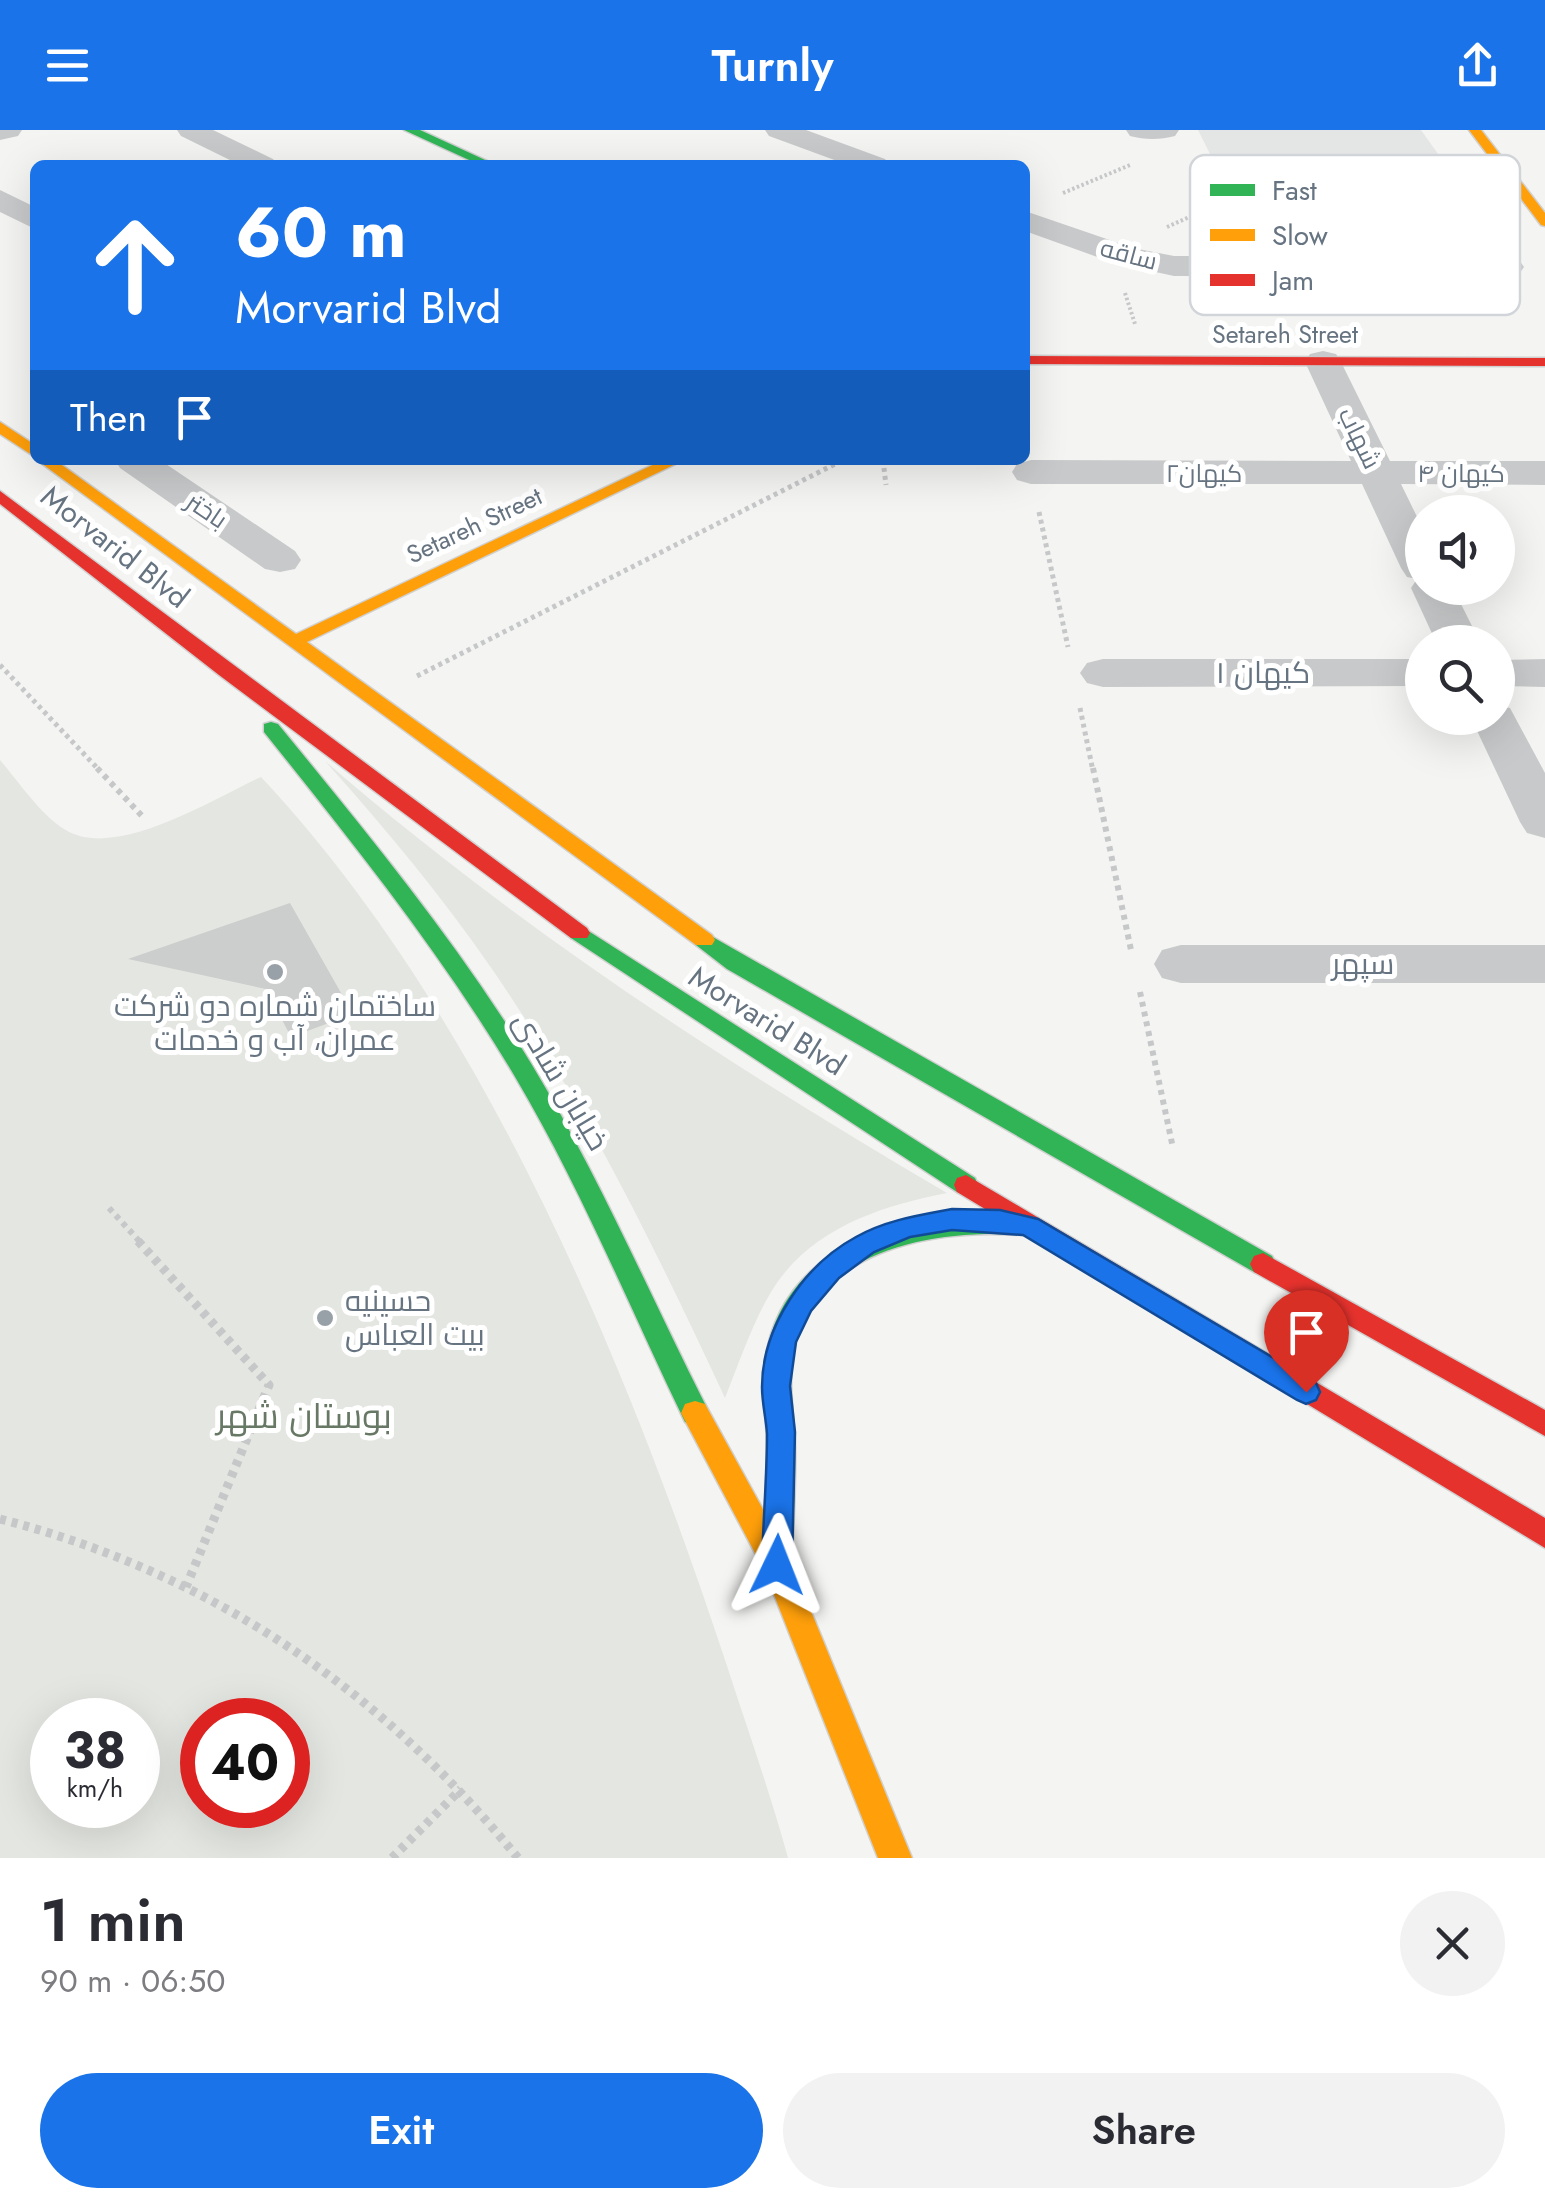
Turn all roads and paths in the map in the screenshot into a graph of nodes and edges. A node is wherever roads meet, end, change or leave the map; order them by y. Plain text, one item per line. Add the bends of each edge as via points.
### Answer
1 (8, 130) edge
2 (191, 130) edge
3 (410, 130) edge
4 (779, 130) edge
5 (1140, 130) edge
6 (1475, 130) edge
7 (1163, 131) edge
8 (0, 132) edge
9 (865, 135) dead end
10 (830, 149) junction
11 (1494, 155) edge
12 (253, 160) edge
13 (479, 160) edge
14 (800, 160) edge
15 (861, 160) edge
16 (1135, 164) dead end
17 (1520, 189) edge
18 (1062, 194) dead end
19 (0, 199) edge
20 (30, 217) edge
21 (1030, 222) edge
22 (1545, 222) edge
23 (1190, 268) edge
24 (1122, 282) dead end
25 (1140, 339) dead end
26 (1030, 360) edge
27 (1323, 362) junction
28 (1545, 362) edge
29 (3, 432) edge
30 (30, 449) edge
31 (53, 465) edge
32 (141, 465) edge
33 (655, 465) edge
34 (833, 465) edge
35 (884, 465) edge
36 (1031, 472) dead end
37 (1377, 473) junction
38 (1545, 474) edge
39 (886, 485) dead end
40 (0, 496) edge
41 (1405, 532) edge
42 (280, 560) dead end
43 (296, 641) junction
44 (0, 664) edge
45 (226, 671) junction
46 (1102, 672) dead end
47 (1405, 673) edge
48 (1515, 673) edge
49 (1545, 673) edge
50 (416, 676) dead end
51 (1502, 735) edge
52 (144, 818) dead end
53 (1545, 822) edge
54 (1181, 964) dead end
55 (1545, 964) edge
56 (1141, 998) dead end
57 (1173, 1148) dead end
58 (109, 1208) dead end
59 (1029, 1226) junction
60 (1545, 1424) edge
61 (0, 1519) edge
62 (1545, 1534) edge
63 (777, 1565) junction
64 (186, 1588) junction
65 (461, 1789) junction
66 (392, 1858) edge
67 (518, 1858) edge
68 (896, 1858) edge

1 - 8 street
2 - 12 street
3 - 13 street
4 - 10 street
5 - 7 street
6 - 11 street
9 - 10 street
10 - 14 street
10 - 15 street
16 - 18 path
17 - 22 street
19 - 20 street
21 - 23 street, ساقه via 1125,256
24 - 25 path
26 - 27 street, Setareh Street
27 - 28 street, Setareh Street
27 - 37 street, شهاب
29 - 30 street, Morvarid Blvd
31 - 43 street, Morvarid Blvd
32 - 42 street, باختر
33 - 43 street, Setareh Street
34 - 50 path
35 - 39 path
36 - 37 street, کیهان۲
37 - 38 street, کیهان ۴
37 - 41 street, شهاب
40 - 45 street, Morvarid Blvd
43 - 60 street, Morvarid Blvd via 736,962
44 - 52 path
45 - 59 street, Morvarid Blvd via 601,948
45 - 63 street, خیابان شادی via 412,902 522,1068
46 - 47 street, کیهان ۱
48 - 49 street
51 - 53 street
54 - 55 street, سپهر
56 - 57 path
58 - 64 path via 268,1385
59 - 62 street, Morvarid Blvd
59 - 63 street, خیابان شادی via 952,1219 907,1228 865,1244 801,1304 782,1342 776,1386
61 - 64 path via 141,1565
63 - 68 street, خیابان شادی
64 - 65 path via 252,1622 359,1696
65 - 66 path
65 - 67 path

